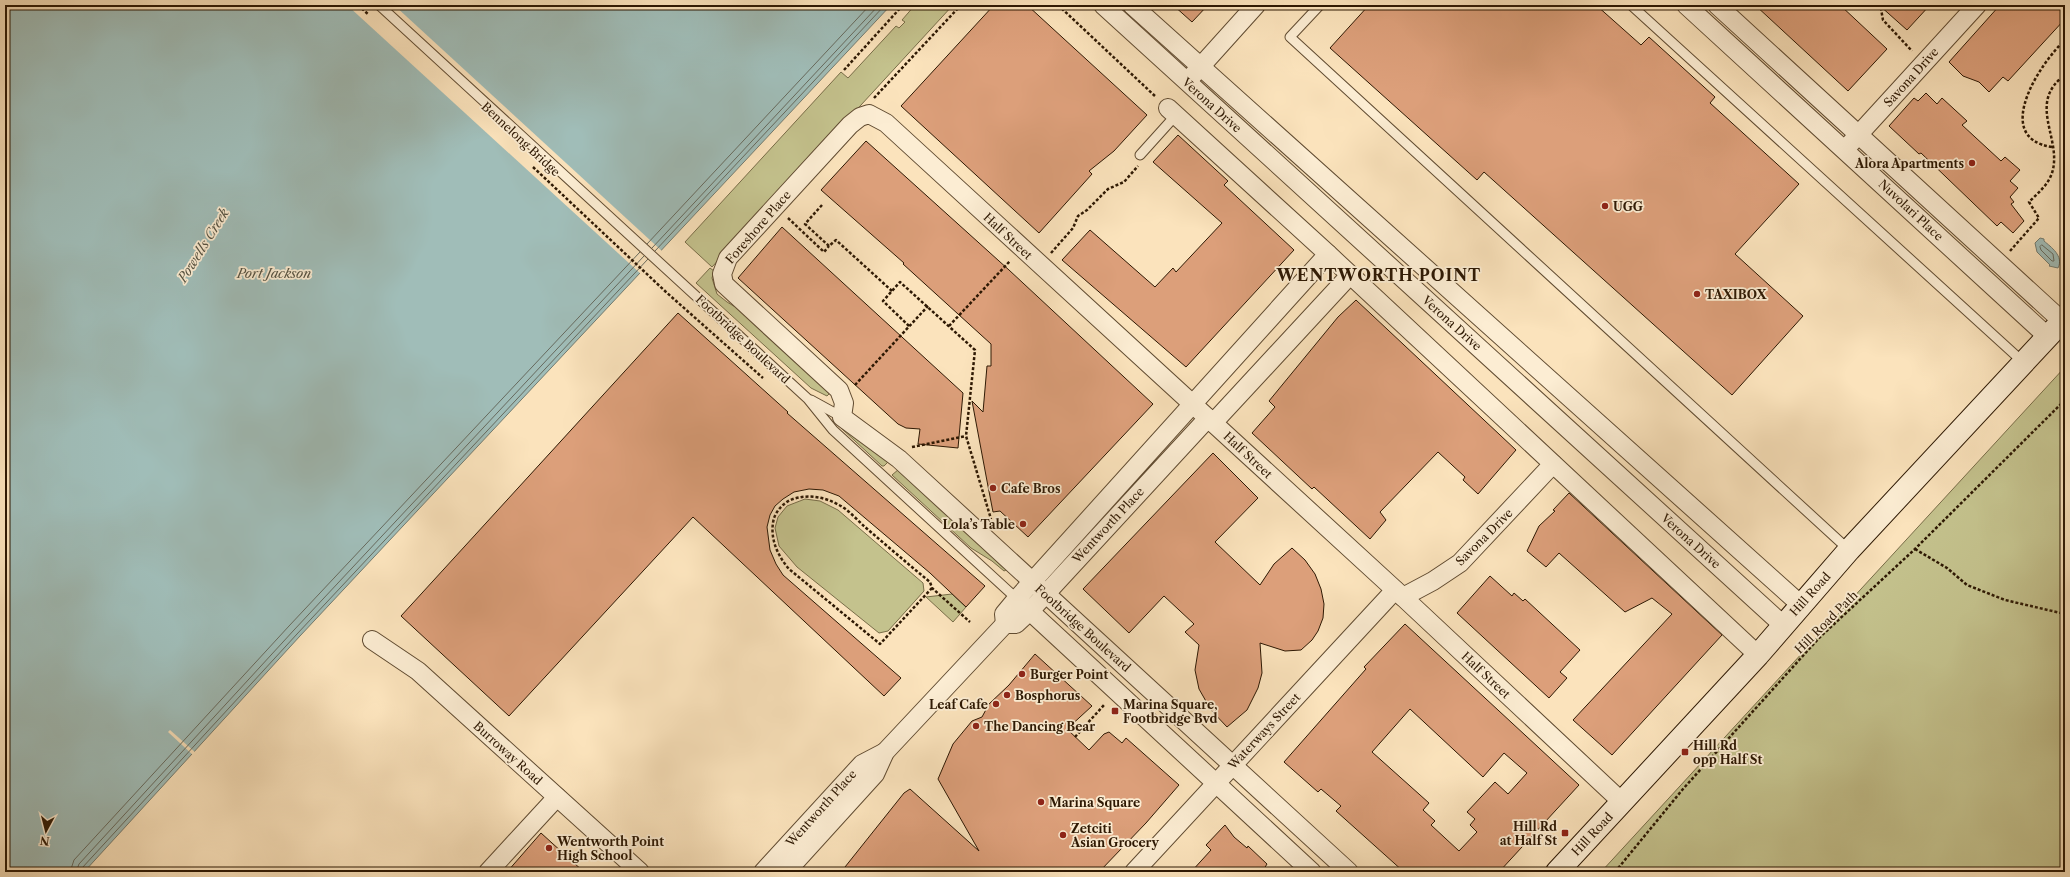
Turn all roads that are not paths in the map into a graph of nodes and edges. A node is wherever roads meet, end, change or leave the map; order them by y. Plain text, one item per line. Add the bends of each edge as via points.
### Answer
1 (379, 5) edge
2 (1103, 5) edge
3 (1132, 5) edge
4 (1256, 5) edge
5 (1320, 5) edge
6 (1631, 5) edge
7 (1686, 5) edge
8 (1717, 5) edge
9 (1977, 5) edge
10 (1200, 67) junction
11 (1187, 82) junction
12 (1172, 111) joint
13 (869, 114) joint
14 (1858, 135) junction
15 (1845, 149) junction
16 (1140, 159) road end
17 (1375, 222) junction
18 (1360, 239) junction
19 (1328, 254) junction
20 (1350, 275) junction
21 (678, 280) joint
22 (2058, 325) edge
23 (2023, 362) junction
24 (808, 399) junction
25 (1193, 405) junction
26 (842, 417) junction
27 (1593, 419) junction
28 (1210, 420) junction
29 (1576, 437) junction
30 (1553, 464) junction
31 (1849, 550) junction
32 (1038, 588) junction
33 (1399, 594) junction
34 (1023, 605) junction
35 (1801, 605) junction
36 (1783, 625) junction
37 (372, 640) dead end
38 (1758, 655) junction
39 (885, 752) junction
40 (1232, 765) junction
41 (1216, 783) junction
42 (557, 797) junction
43 (1622, 802) junction
44 (488, 872) edge
45 (640, 872) edge
46 (763, 872) edge
47 (786, 872) edge
48 (1134, 872) edge
49 (1312, 872) edge
50 (1349, 872) edge
51 (1557, 872) edge

1 - 21 lane, Bennelong Bridge
2 - 11 street, Verona Drive
3 - 10 street, Verona Drive
4 - 10 street
5 - 31 lane via 1290,37
6 - 23 lane
7 - 15 street, Nuvolari Place
8 - 14 street, Nuvolari Place
9 - 14 street, Savona Drive
10 - 11 street
10 - 17 street, Verona Drive
11 - 18 street, Verona Drive
12 - 16 lane
12 - 19 street
13 - 25 street, Half Street via 886,123
13 - 26 street, Foreshore Place via 860,117 846,129 728,258 722,274 728,288 839,390 844,403
14 - 15 street, Savona Drive
14 - 22 street, Nuvolari Place via 1999,264
15 - 22 street, Nuvolari Place
17 - 18 street
17 - 27 street, Verona Drive
18 - 29 street, Verona Drive
19 - 20 street
19 - 25 street
20 - 28 street, Wentworth Place
20 - 30 street
21 - 24 lane, Footbridge Boulevard
22 - 23 street, Hill Road
23 - 31 street, Hill Road
24 - 26 lane, Footbridge Boulevard
24 - 34 lane, Footbridge Boulevard via 833,430
25 - 28 street, Half Street
25 - 32 street
26 - 32 street, Footbridge Boulevard via 899,459
27 - 29 street
27 - 35 street, Verona Drive
28 - 32 street, Wentworth Place
28 - 33 street, Half Street
29 - 36 street, Verona Drive
30 - 33 street, Savona Drive via 1460,563 1433,581
30 - 38 street
31 - 35 street, Hill Road
32 - 34 street, Wentworth Place
32 - 40 street, Footbridge Boulevard
33 - 40 street, Waterways Street
33 - 43 street, Half Street
34 - 39 street, Wentworth Place via 1016,624 1005,624
34 - 41 street, Footbridge Boulevard
35 - 36 street, Hill Road
36 - 38 street, Hill Road
37 - 42 street, Burroway Road via 418,671
38 - 43 street, Hill Road
39 - 46 street, Wentworth Place via 862,764
39 - 47 street, Wentworth Place via 874,774
40 - 41 street, Waterways Street
40 - 50 street, Footbridge Boulevard
41 - 48 street, Waterways Street
41 - 49 street, Footbridge Boulevard
42 - 44 street
42 - 45 street, Burroway Road
43 - 51 street, Hill Road

